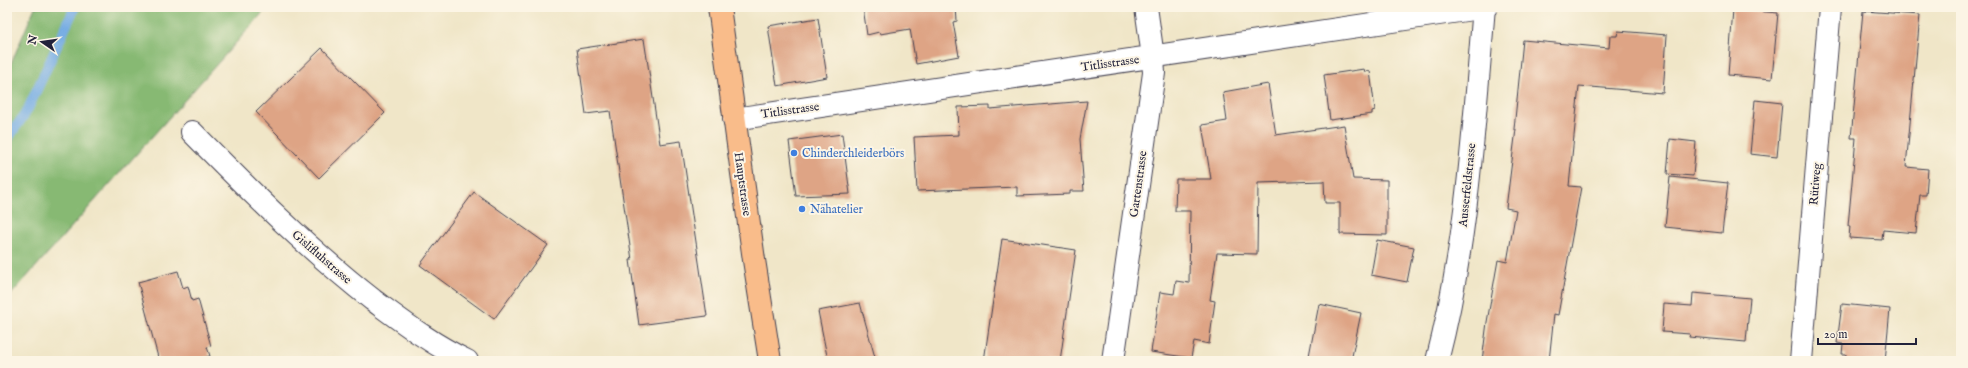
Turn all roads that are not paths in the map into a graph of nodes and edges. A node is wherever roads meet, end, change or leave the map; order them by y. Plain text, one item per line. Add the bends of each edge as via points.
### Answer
1 (720, 7) edge
2 (1146, 7) edge
3 (1485, 7) edge
4 (1830, 7) edge
5 (1154, 57) junction
6 (734, 119) junction
7 (192, 132) dead end
8 (467, 361) edge
9 (770, 361) edge
10 (1113, 361) edge
11 (1437, 361) edge
12 (1800, 361) edge

1 - 6 main road, Hauptstrasse
2 - 5 street, Gartenstrasse
3 - 5 street, Titlisstrasse
3 - 11 street, Ausserfeldstrasse via 1464,223 1445,331
4 - 12 street, Rütiweg
5 - 6 street, Titlisstrasse
5 - 10 street, Gartenstrasse via 1154,73
6 - 9 main road, Hauptstrasse
7 - 8 street, Gislifluhstrasse via 267,209 332,268 408,326

